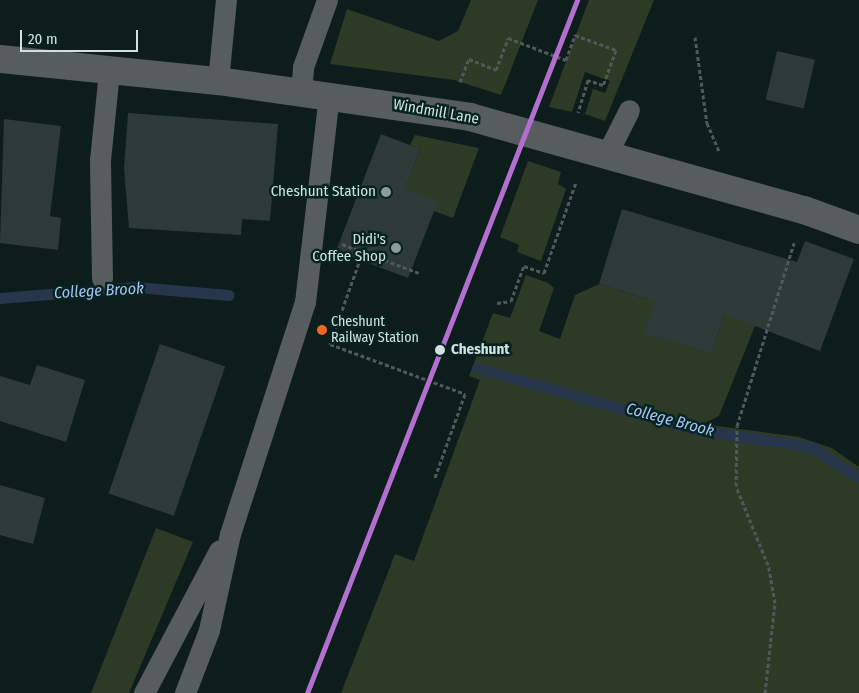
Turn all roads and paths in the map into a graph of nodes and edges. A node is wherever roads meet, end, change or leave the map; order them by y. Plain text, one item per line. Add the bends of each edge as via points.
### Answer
1 (226, 0) edge
2 (326, 0) edge
3 (694, 37) dead end
4 (0, 59) edge
5 (109, 71) junction
6 (218, 82) junction
7 (460, 82) dead end
8 (301, 92) junction
9 (329, 96) junction
10 (629, 110) dead end
11 (575, 120) dead end
12 (607, 154) junction
13 (722, 157) dead end
14 (577, 179) dead end
15 (804, 210) junction
16 (859, 230) edge
17 (335, 241) dead end
18 (363, 251) junction
19 (419, 273) dead end
20 (102, 278) dead end
21 (497, 303) dead end
22 (434, 480) dead end
23 (230, 534) junction
24 (144, 693) edge
25 (185, 693) edge
26 (765, 693) edge

1 - 6 lane
2 - 8 lane via 303,67
3 - 13 path via 707,123
4 - 5 street, Windmill Lane
5 - 6 street, Windmill Lane
5 - 20 lane via 100,160
6 - 8 street, Windmill Lane
7 - 11 path via 469,59 496,70 508,38 566,60 575,35 616,50 603,86 588,80
8 - 9 street, Windmill Lane
9 - 12 street, Windmill Lane via 470,117
9 - 23 lane via 305,302
10 - 12 lane
12 - 15 street, Windmill Lane
14 - 21 path via 544,273 524,266 511,300
15 - 16 street, Windmill Lane
15 - 26 path via 736,426 736,486 768,565 775,603
17 - 18 path
18 - 19 path
18 - 22 path via 330,344 465,394
23 - 24 lane via 180,618
23 - 25 lane via 209,630

